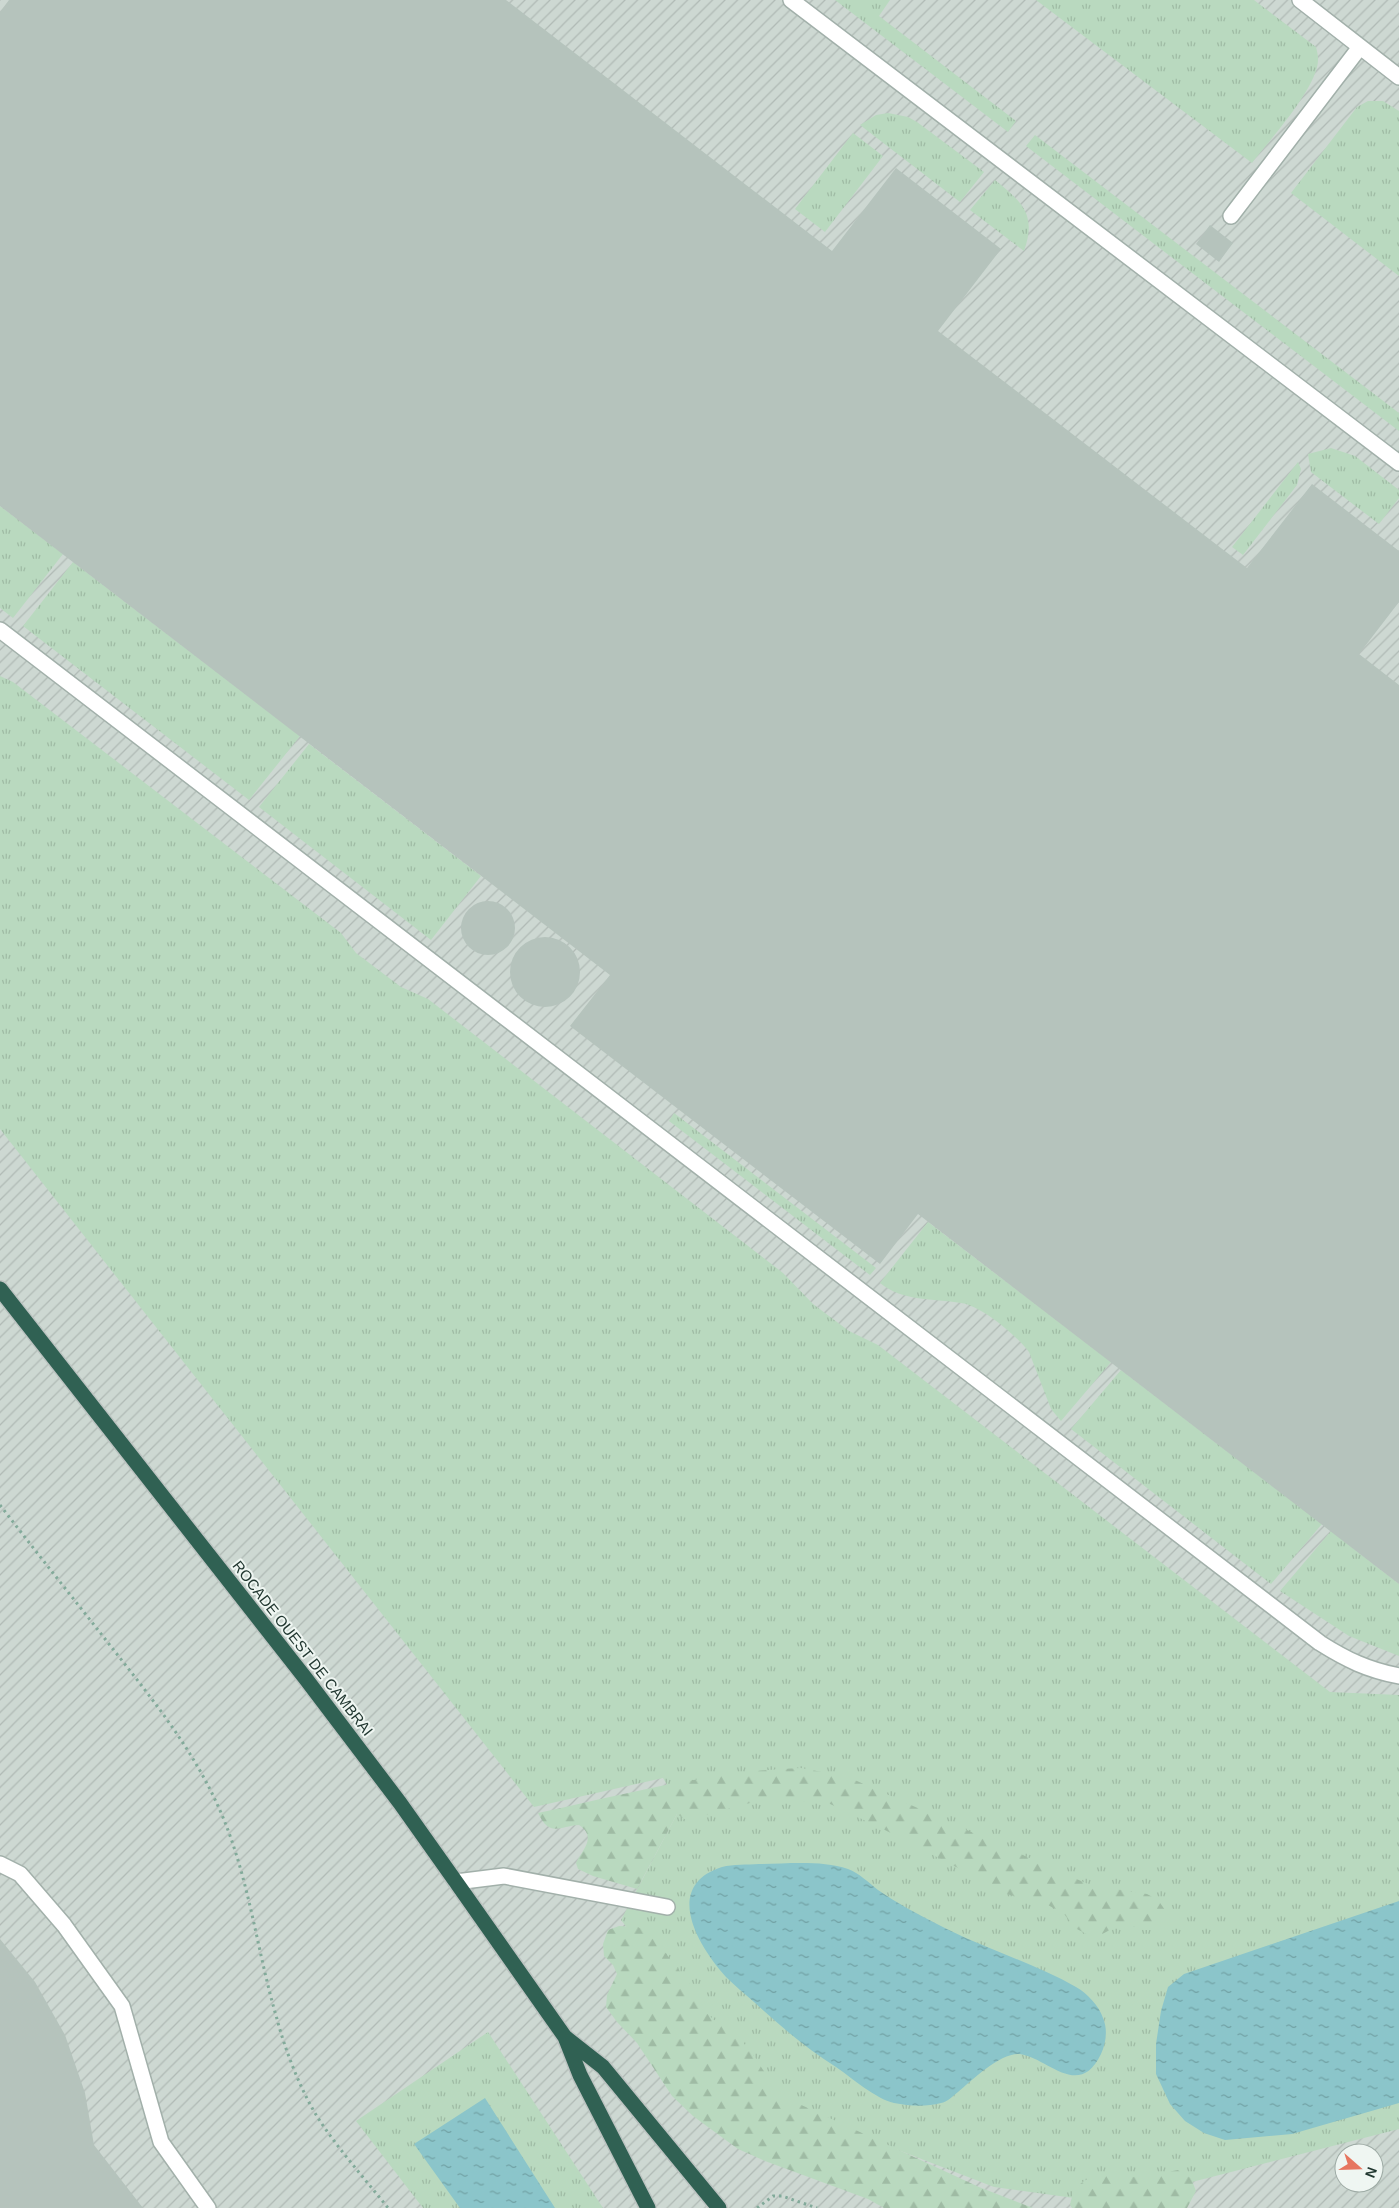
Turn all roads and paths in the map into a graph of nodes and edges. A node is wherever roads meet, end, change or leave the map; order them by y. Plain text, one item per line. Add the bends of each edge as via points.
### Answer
1 (791, 0) edge
2 (1300, 0) edge
3 (1360, 47) junction
4 (1399, 76) edge
5 (1231, 216) dead end
6 (1399, 462) edge
7 (0, 630) edge
8 (0, 1289) edge
9 (0, 1505) edge
10 (1399, 1676) edge
11 (0, 1864) edge
12 (456, 1882) junction
13 (667, 1907) dead end
14 (566, 2038) junction
15 (208, 2208) edge
16 (388, 2208) edge
17 (648, 2208) edge
18 (719, 2208) edge
19 (757, 2208) edge
20 (817, 2208) edge

1 - 6 street
2 - 3 street
3 - 4 street
3 - 5 street
7 - 10 street via 1320,1643 1349,1661
8 - 12 highway, ROCADE OUEST DE CAMBRAI via 306,1679
9 - 16 path via 140,1683 206,1780 231,1839 251,1904 277,2022 302,2084 320,2121
11 - 15 street via 20,1874 64,1925 122,2006 161,2142
12 - 13 street via 504,1876
12 - 14 highway, ROCADE OUEST DE CAMBRAI
14 - 17 highway, ROCADE OUEST DE CAMBRAI via 580,2075
14 - 18 highway, ROCADE OUEST DE CAMBRAI via 603,2067
19 - 20 path via 773,2196 782,2196

